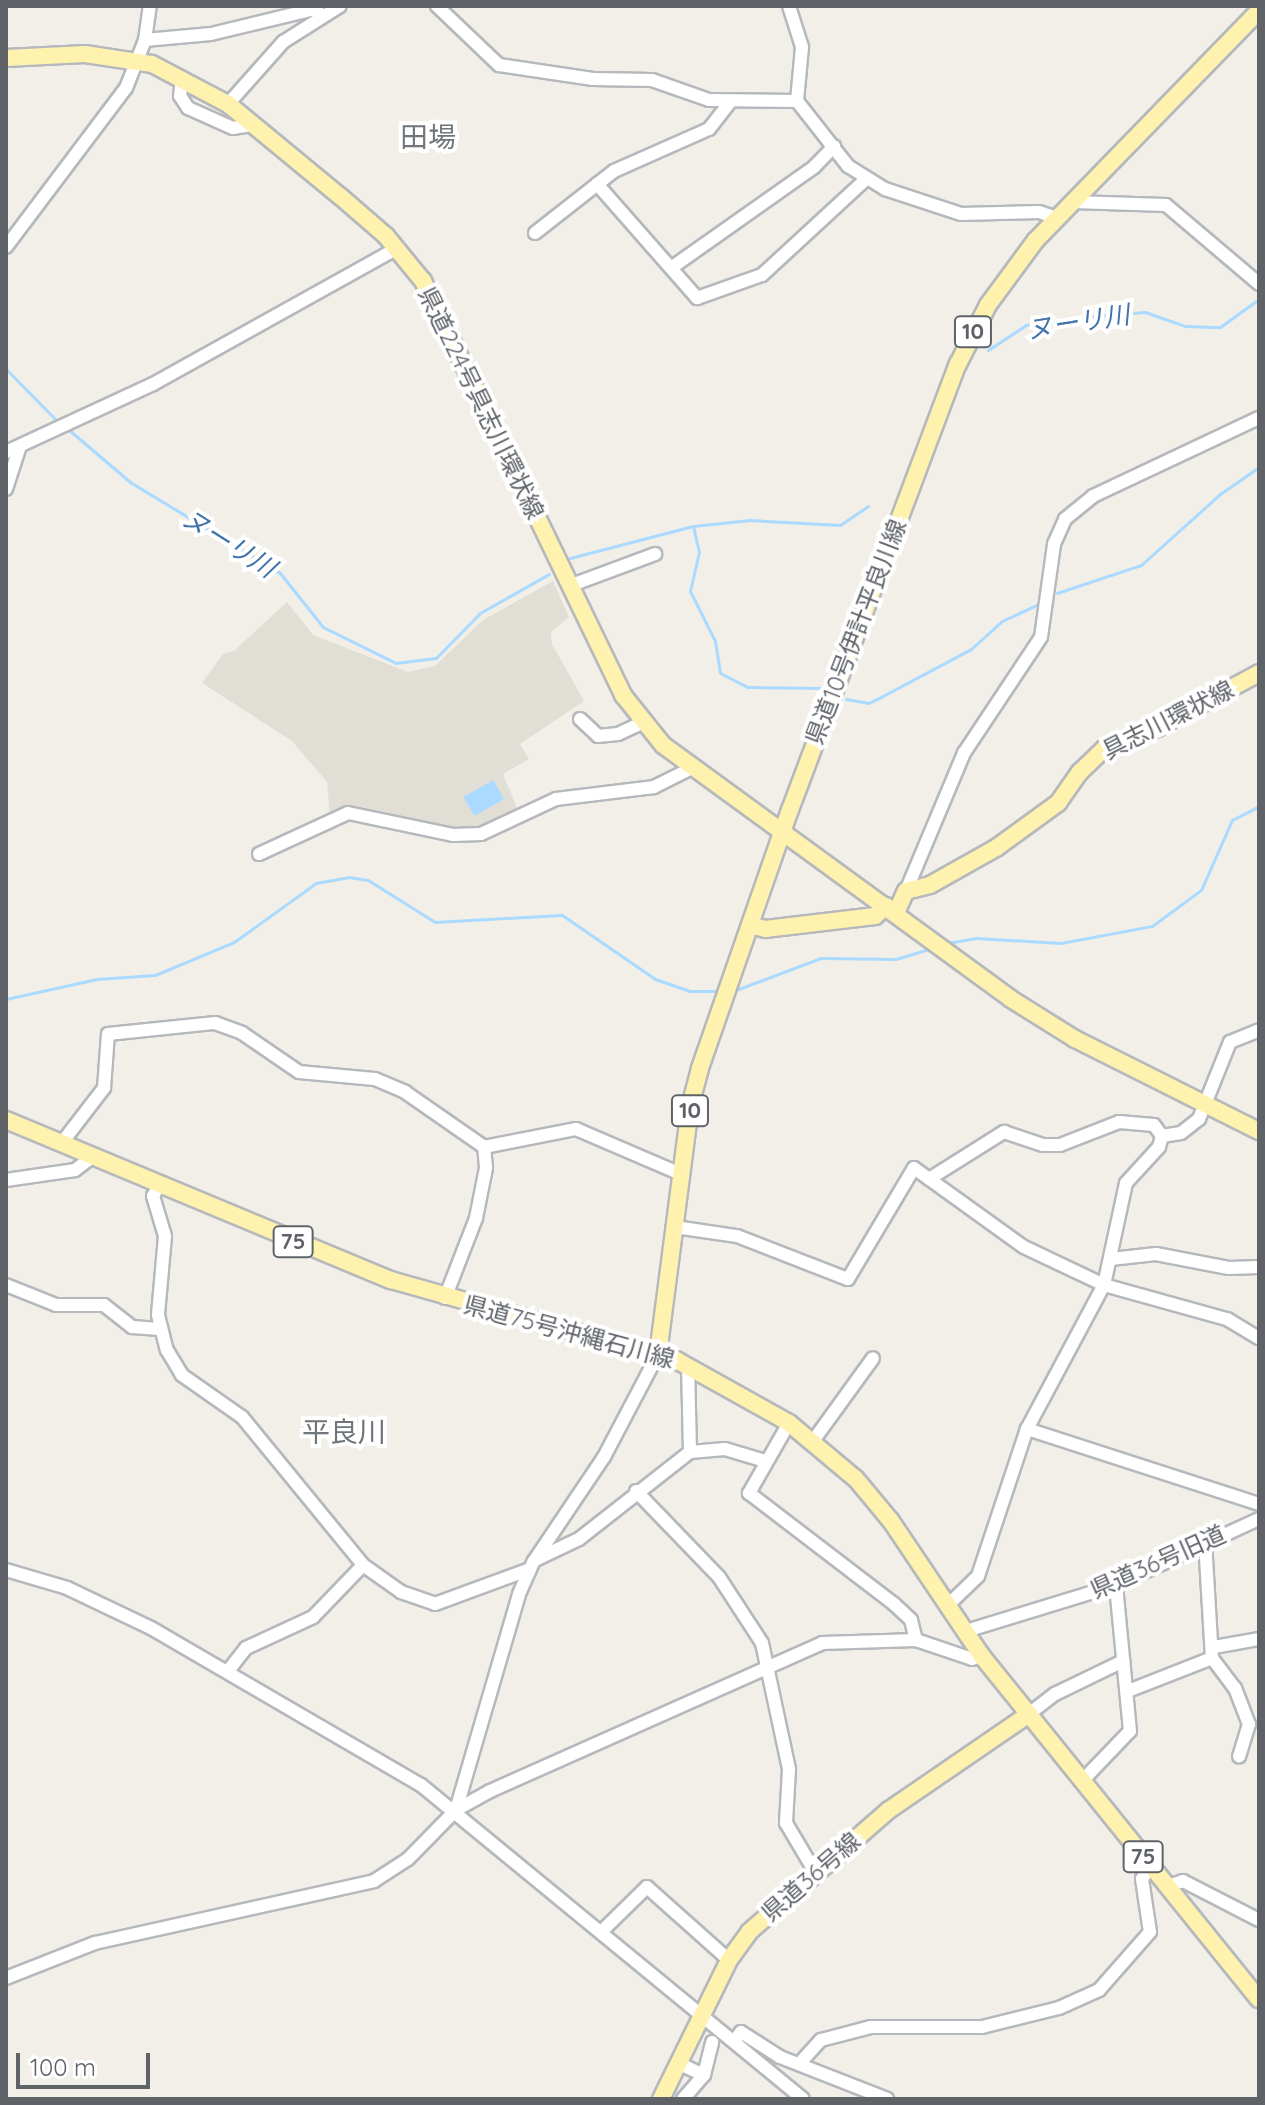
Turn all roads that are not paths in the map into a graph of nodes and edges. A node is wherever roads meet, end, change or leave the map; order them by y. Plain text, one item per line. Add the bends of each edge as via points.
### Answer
1 (150, 6) edge
2 (340, 6) edge
3 (437, 6) edge
4 (789, 6) edge
5 (1259, 11) edge
6 (323, 16) junction
7 (145, 40) junction
8 (6, 58) edge
9 (136, 59) junction
10 (182, 78) junction
11 (731, 101) junction
12 (797, 101) junction
13 (228, 104) junction
14 (253, 125) junction
15 (834, 146) junction
16 (865, 180) junction
17 (597, 184) junction
18 (1073, 202) junction
19 (1057, 218) junction
20 (535, 233) dead end
21 (6, 247) edge
22 (397, 248) junction
23 (671, 268) junction
24 (1259, 284) edge
25 (1259, 418) edge
26 (12, 451) edge
27 (6, 489) edge
28 (655, 554) dead end
29 (569, 586) junction
30 (1259, 673) edge
31 (580, 719) dead end
32 (642, 723) junction
33 (692, 768) junction
34 (782, 832) junction
35 (259, 854) dead end
36 (906, 891) junction
37 (891, 909) junction
38 (750, 925) junction
39 (1259, 1030) edge
40 (1207, 1105) junction
41 (6, 1120) edge
42 (1259, 1131) edge
43 (1162, 1136) junction
44 (64, 1140) junction
45 (484, 1147) junction
46 (95, 1155) junction
47 (681, 1174) junction
48 (929, 1179) junction
49 (6, 1180) edge
50 (160, 1184) junction
51 (675, 1227) junction
52 (1111, 1259) junction
53 (1259, 1267) edge
54 (6, 1285) edge
55 (1104, 1285) junction
56 (445, 1298) junction
57 (160, 1329) junction
58 (1259, 1338) edge
59 (658, 1354) junction
60 (873, 1358) dead end
61 (688, 1365) junction
62 (789, 1423) junction
63 (1027, 1429) junction
64 (813, 1441) junction
65 (690, 1452) junction
66 (765, 1461) junction
67 (636, 1491) junction
68 (1259, 1504) edge
69 (1259, 1519) edge
70 (1205, 1541) junction
71 (363, 1565) junction
72 (532, 1565) junction
73 (6, 1570) edge
74 (1116, 1585) junction
75 (948, 1605) junction
76 (966, 1631) junction
77 (1259, 1639) edge
78 (916, 1640) junction
79 (1213, 1652) junction
80 (981, 1655) junction
81 (1123, 1661) junction
82 (770, 1663) junction
83 (228, 1671) junction
84 (1128, 1691) junction
85 (1029, 1714) junction
86 (1239, 1757) dead end
87 (1082, 1781) junction
88 (456, 1810) junction
89 (1151, 1866) junction
90 (815, 1872) junction
91 (1168, 1886) junction
92 (1259, 1920) edge
93 (602, 1931) junction
94 (729, 1960) junction
95 (6, 1978) edge
96 (1259, 1999) edge
97 (702, 2015) junction
98 (735, 2040) junction
99 (712, 2042) dead end
100 (800, 2063) junction
101 (680, 2064) junction
102 (704, 2075) junction
103 (661, 2099) edge
104 (683, 2099) edge
105 (803, 2099) edge
106 (887, 2099) edge

1 - 7 street
2 - 6 street
3 - 11 street via 499,65 593,79 652,80 709,100
4 - 12 street via 802,47
5 - 18 main road, 県道10号伊計平良川線 / 10
6 - 7 street via 314,9 211,34
6 - 13 street via 283,42
7 - 9 street
8 - 9 main road, 県道224号具志川環状線 via 76,54
9 - 10 main road, 県道224号具志川環状線
9 - 21 street via 126,88
10 - 13 main road, 県道224号具志川環状線
10 - 14 street via 180,96 188,108 233,128
11 - 12 street
11 - 17 street via 709,129 614,171
12 - 15 street
13 - 14 main road, 県道224号具志川環状線
14 - 22 main road, 県道224号具志川環状線
15 - 16 street
15 - 23 street via 814,167
16 - 19 street via 961,214 1039,212
16 - 23 street via 751,281 697,298
17 - 20 street
17 - 23 street
18 - 19 main road, 県道10号伊計平良川線 / 10
18 - 24 street via 1166,205
19 - 34 main road, 県道10号伊計平良川線 / 10 via 1006,276 958,364
22 - 26 street via 153,384
22 - 29 main road, 県道224号具志川環状線 via 436,304
25 - 36 street via 1093,496 1065,519 1054,544 1041,637 964,753
26 - 27 street
28 - 29 street
29 - 32 main road, 県道224号具志川環状線
30 - 36 main road, 具志川環状線 via 1157,728 1105,748 1058,803 1026,828 930,885
31 - 32 street via 598,736
32 - 33 main road, 県道224号具志川環状線
33 - 34 main road, 県道224号具志川環状線
33 - 35 street via 654,787 556,799 481,834 453,835 348,813
34 - 37 main road
34 - 38 main road, 県道10号伊計平良川線 / 10
36 - 37 main road
37 - 38 main road via 875,916 765,929
37 - 40 main road via 1045,1021
38 - 47 main road, 県道10号伊計平良川線 / 10 via 700,1068
39 - 40 street via 1230,1042
40 - 42 main road
40 - 43 street via 1181,1133
41 - 44 main road, 県道75号沖縄石川線 / 75
43 - 48 street via 1154,1125 1119,1122 1060,1145 1004,1132
43 - 52 street via 1159,1147 1126,1183 1115,1216
44 - 45 street via 104,1088 108,1034 215,1023 242,1033 299,1072 375,1079 395,1088
44 - 46 main road, 県道75号沖縄石川線 / 75
45 - 47 street via 576,1129
45 - 56 street via 486,1168 476,1218
46 - 49 street via 75,1170
46 - 50 main road, 県道75号沖縄石川線 / 75
47 - 51 main road, 県道10号伊計平良川線 / 10
48 - 51 street via 914,1168 848,1279 737,1236
48 - 55 street via 1024,1247
50 - 56 main road, 県道75号沖縄石川線 / 75 via 300,1245
50 - 57 street via 153,1196 165,1236
51 - 59 main road, 県道10号伊計平良川線 / 10
52 - 53 street via 1156,1254 1229,1268
52 - 55 street
54 - 57 street via 56,1305 104,1305 132,1327
55 - 58 street via 1227,1319
55 - 63 street
56 - 59 main road, 県道75号沖縄石川線 / 75
57 - 71 street via 182,1375 242,1417
59 - 61 main road, 県道75号沖縄石川線 / 75
59 - 72 street via 604,1457
60 - 64 street
61 - 62 main road, 県道75号沖縄石川線 / 75
61 - 65 street
62 - 64 main road, 県道75号沖縄石川線 / 75
62 - 66 street
63 - 68 street
63 - 75 street via 978,1576
64 - 75 main road, 県道75号沖縄石川線 / 75 via 891,1521
65 - 66 street via 725,1449
65 - 67 street
66 - 78 street via 749,1493 894,1604 911,1620
67 - 72 street via 579,1539
67 - 82 street via 719,1577
69 - 70 street, 県道36号旧道
70 - 74 street, 県道36号旧道
70 - 79 street
71 - 72 street via 401,1592 435,1604
71 - 83 street via 313,1617 246,1648
72 - 88 street via 509,1623
73 - 83 street via 105,1604
74 - 76 street, 県道36号旧道
74 - 81 street
75 - 76 main road, 県道75号沖縄石川線 / 75
76 - 80 main road, 県道75号沖縄石川線 / 75
77 - 79 street
78 - 80 street via 972,1659
78 - 82 street via 822,1643
79 - 84 street
79 - 86 street via 1249,1724
80 - 85 main road, 県道75号沖縄石川線 / 75
81 - 84 street
81 - 85 street via 1055,1694
82 - 88 street
82 - 90 street via 789,1769 786,1823
83 - 88 street
84 - 87 street via 1130,1731
85 - 87 main road, 県道75号沖縄石川線 / 75
85 - 90 main road, 県道36号線 via 889,1810
87 - 89 main road, 県道75号沖縄石川線 / 75
88 - 93 street
88 - 95 street via 408,1859 374,1881 109,1940 53,1956
89 - 91 main road, 県道75号沖縄石川線 / 75
89 - 100 street via 1142,1879 1150,1932 1099,1990 1059,2008 982,2027 871,2027 821,2040
90 - 94 main road, 県道36号線 via 761,1920
91 - 92 street via 1183,1881
91 - 96 main road, 県道75号沖縄石川線 / 75
93 - 94 street via 647,1887
93 - 97 street
94 - 97 main road, 県道36号線
97 - 98 street
97 - 101 main road, 県道36号線
98 - 100 street via 741,2032
98 - 105 street
99 - 102 street
100 - 106 street
101 - 102 street
101 - 103 main road, 県道36号線
102 - 104 street

